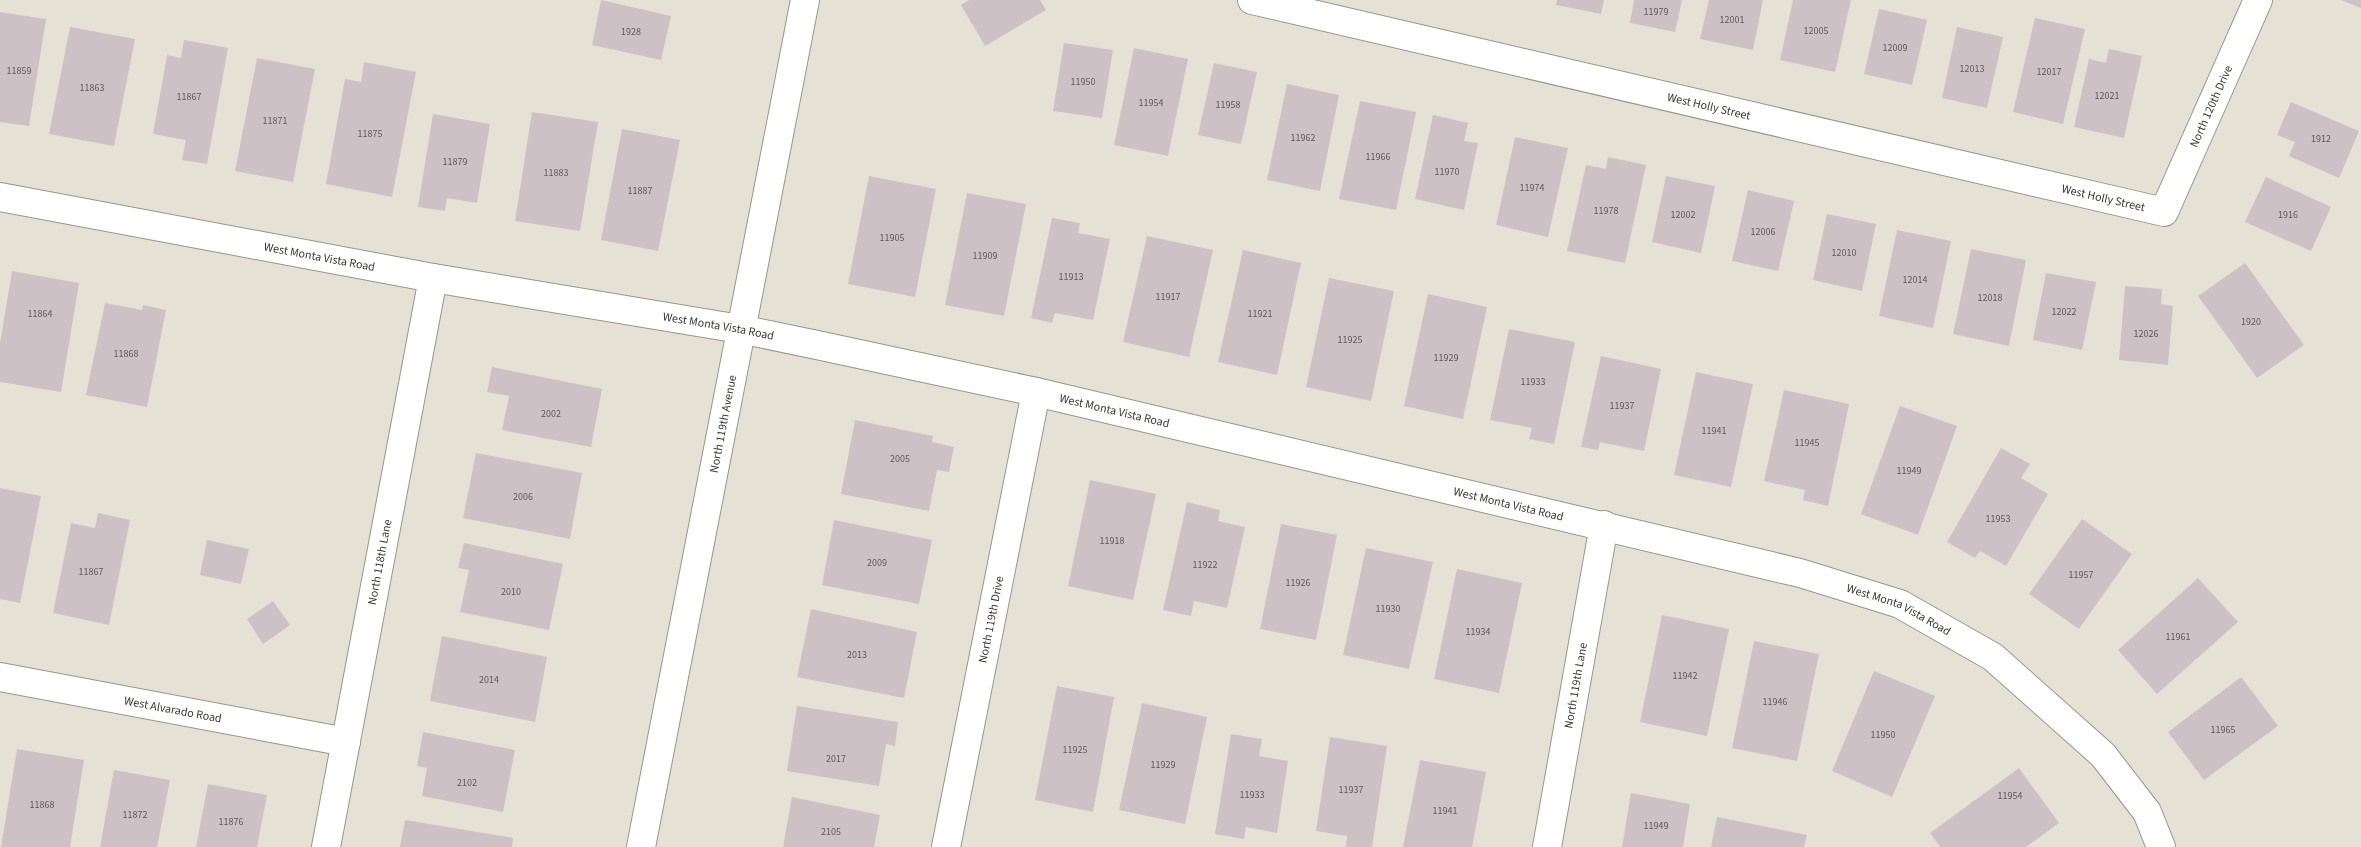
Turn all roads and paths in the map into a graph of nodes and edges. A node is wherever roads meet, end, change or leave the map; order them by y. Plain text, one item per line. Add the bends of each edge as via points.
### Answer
1 (805, 0) edge
2 (1252, 0) edge
3 (2258, 0) edge
4 (0, 197) edge
5 (2164, 212) joint
6 (433, 278) junction
7 (740, 329) junction
8 (1036, 392) junction
9 (1604, 526) junction
10 (0, 677) edge
11 (346, 742) junction
12 (326, 847) edge
13 (641, 847) edge
14 (946, 847) edge
15 (1547, 847) edge
16 (2160, 847) edge

1 - 7 street, North 119th Avenue
2 - 5 street, West Holly Street
3 - 5 street, North 120th Drive
4 - 6 street, West Monta Vista Road
6 - 7 street, West Monta Vista Road
6 - 11 street, North 118th Lane
7 - 8 street, West Monta Vista Road
7 - 13 street, North 119th Avenue
8 - 9 street, West Monta Vista Road
8 - 14 street, North 119th Drive
9 - 15 street, North 119th Lane
9 - 16 street, West Monta Vista Road via 1800,573 1900,604 1993,658 2103,755 2147,812
10 - 11 street, West Alvarado Road
11 - 12 street, North 118th Lane

